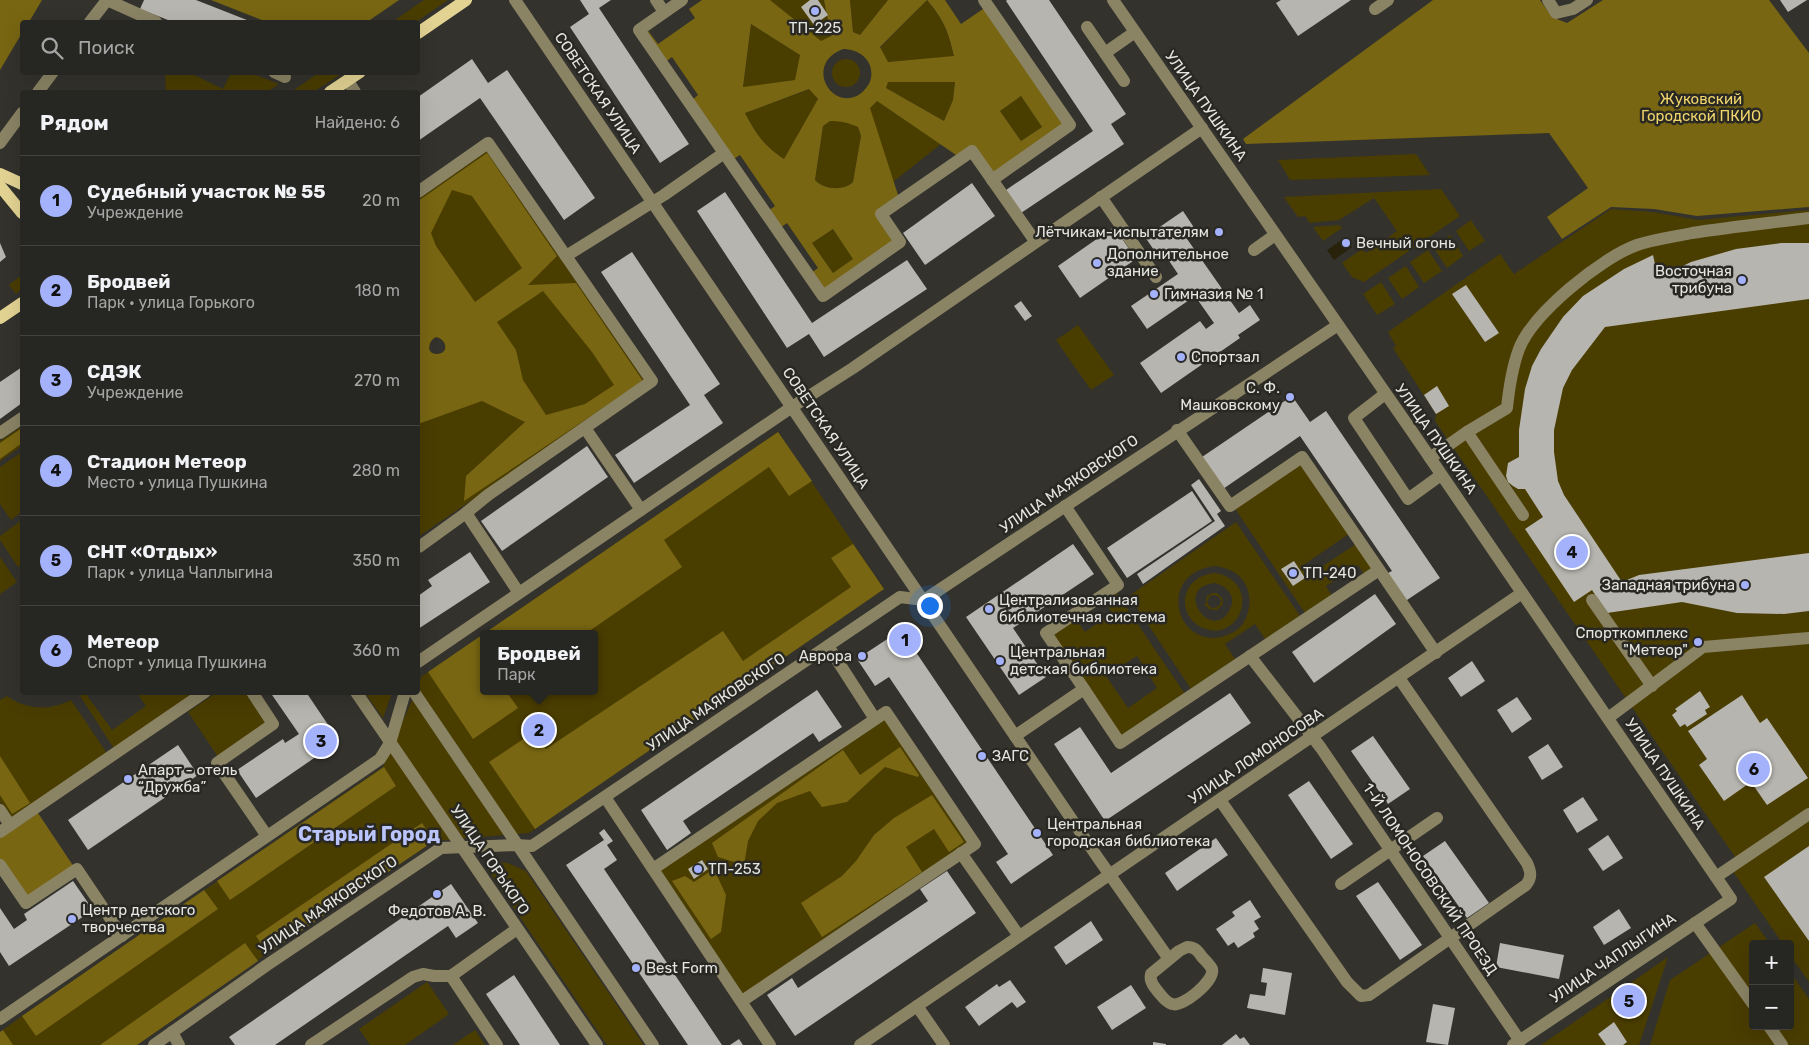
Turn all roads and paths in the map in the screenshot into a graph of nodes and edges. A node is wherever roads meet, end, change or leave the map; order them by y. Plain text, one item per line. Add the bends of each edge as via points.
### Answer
1 (107, 0) edge
2 (466, 0) edge
3 (515, 0) edge
4 (656, 0) edge
5 (682, 0) edge
6 (984, 0) edge
7 (1113, 0) edge
8 (1388, 0) edge
9 (1548, 0) edge
10 (1587, 0) edge
11 (1375, 9) dead end
12 (664, 12) junction
13 (92, 20) edge
14 (152, 20) edge
15 (1087, 27) dead end
16 (420, 32) edge
17 (1136, 32) junction
18 (1105, 53) junction
19 (52, 75) edge
20 (356, 75) edge
21 (348, 81) junction
22 (1124, 81) dead end
23 (44, 90) edge
24 (333, 90) edge
25 (355, 90) edge
26 (20, 116) edge
27 (1202, 128) junction
28 (0, 142) edge
29 (724, 153) junction
30 (0, 174) edge
31 (992, 180) junction
32 (20, 183) edge
33 (0, 186) edge
34 (420, 188) edge
35 (1101, 196) junction
36 (652, 202) junction
37 (20, 211) edge
38 (1809, 218) edge
39 (1275, 235) junction
40 (1035, 242) junction
41 (1254, 250) dead end
42 (566, 256) junction
43 (1156, 277) dead end
44 (20, 304) edge
45 (0, 318) edge
46 (1338, 325) junction
47 (1385, 394) junction
48 (792, 407) junction
49 (20, 419) edge
50 (585, 428) junction
51 (1177, 430) junction
52 (1467, 432) junction
53 (0, 433) edge
54 (1430, 458) junction
55 (1441, 475) junction
56 (1065, 506) junction
57 (641, 510) junction
58 (466, 513) junction
59 (1523, 515) dead end
60 (420, 546) edge
61 (1379, 570) junction
62 (519, 593) junction
63 (1522, 593) junction
64 (924, 600) junction
65 (1592, 600) dead end
66 (1809, 638) edge
67 (828, 646) junction
68 (1436, 653) junction
69 (1250, 656) junction
70 (420, 661) edge
71 (1399, 678) junction
72 (1652, 686) junction
73 (1084, 689) junction
74 (201, 695) edge
75 (254, 695) edge
76 (358, 695) edge
77 (404, 695) edge
78 (416, 695) edge
79 (1608, 718) junction
80 (875, 719) junction
81 (1015, 736) junction
82 (1313, 737) junction
83 (390, 743) junction
84 (605, 797) junction
85 (1220, 800) junction
86 (0, 810) edge
87 (1809, 814) edge
88 (1437, 818) dead end
89 (5, 828) edge
90 (267, 836) junction
91 (517, 845) junction
92 (461, 846) junction
93 (1391, 850) junction
94 (961, 854) junction
95 (0, 865) edge
96 (654, 869) junction
97 (1110, 875) junction
98 (1716, 877) junction
99 (1341, 884) dead end
100 (1731, 899) joint
101 (1695, 923) junction
102 (517, 929) junction
103 (122, 936) junction
104 (1019, 936) junction
105 (1451, 938) junction
106 (1169, 959) junction
107 (451, 976) junction
108 (1749, 998) edge
109 (742, 1001) junction
110 (917, 1006) junction
111 (0, 1019) edge
112 (1772, 1030) edge
113 (172, 1032) junction
114 (1517, 1043) edge
115 (154, 1045) edge
116 (180, 1045) edge
117 (311, 1045) edge
118 (497, 1045) edge
119 (597, 1045) edge
120 (653, 1045) edge
121 (770, 1045) edge
122 (860, 1045) edge
123 (944, 1045) edge
124 (1782, 1045) edge

1 - 13 street
1 - 14 street
2 - 16 main road
3 - 36 street, СОВЕТСКАЯ УЛИЦА
4 - 12 street
5 - 12 street
6 - 31 street via 1070,125
7 - 17 street, УЛИЦА ПУШКИНА
8 - 11 street
9 - 10 street via 1556,13 1573,9
12 - 29 street via 639,30
15 - 18 street
17 - 18 street
17 - 27 street, УЛИЦА ПУШКИНА
18 - 22 street
19 - 23 street
20 - 21 main road
21 - 24 main road
21 - 25 street
26 - 28 street
27 - 35 street
27 - 39 street, УЛИЦА ПУШКИНА
29 - 31 street via 823,296 900,242 881,214 965,155 972,151
29 - 36 street
30 - 32 main road
31 - 40 street
33 - 37 main road
34 - 42 street via 488,143
35 - 40 street
35 - 43 street
36 - 42 street
36 - 48 street, СОВЕТСКАЯ УЛИЦА
38 - 52 street via 1667,237 1635,246 1603,263 1555,301 1529,332 1519,348 1510,378 1507,408
39 - 41 street
39 - 46 street, УЛИЦА ПУШКИНА
40 - 48 street
42 - 50 street via 652,381
44 - 45 main road
46 - 47 street, УЛИЦА ПУШКИНА
46 - 51 street, УЛИЦА МАЯКОВСКОГО
47 - 54 street, УЛИЦА ПУШКИНА
47 - 55 street via 1354,418 1408,499
48 - 57 street
48 - 64 street, СОВЕТСКАЯ УЛИЦА
49 - 53 street
50 - 57 street
50 - 58 street
51 - 56 street, УЛИЦА МАЯКОВСКОГО
51 - 61 street via 1230,506 1302,457
52 - 54 street
52 - 59 street
54 - 55 street, УЛИЦА ПУШКИНА
55 - 63 street, УЛИЦА ПУШКИНА
56 - 64 street, УЛИЦА МАЯКОВСКОГО
56 - 73 street via 1118,585 1046,634
57 - 62 street
58 - 60 street
58 - 62 street
61 - 68 street
61 - 69 street
62 - 70 street
63 - 68 street, УЛИЦА ЛОМОНОСОВА
63 - 79 street, УЛИЦА ПУШКИНА
64 - 67 street, УЛИЦА МАЯКОВСКОГО via 900,598
64 - 81 street, СОВЕТСКАЯ УЛИЦА
65 - 72 street
66 - 72 street via 1703,646
67 - 80 street
67 - 84 street, УЛИЦА МАЯКОВСКОГО
68 - 71 street, УЛИЦА ЛОМОНОСОВА
69 - 73 street via 1120,743
69 - 82 street, 1-Й ЛОМОНОСОВСКИЙ ПРОЕЗД
71 - 82 street, УЛИЦА ЛОМОНОСОВА
71 - 105 street via 1532,873 1526,885
72 - 79 street
73 - 81 street
74 - 89 street
75 - 90 street via 274,724 217,763
76 - 83 street, УЛИЦА ГОРЬКОГО
77 - 83 street
78 - 91 street, УЛИЦА ГОРЬКОГО
79 - 98 street, УЛИЦА ПУШКИНА
80 - 94 street via 886,712 975,844
80 - 96 street
81 - 97 street, СОВЕТСКАЯ УЛИЦА
82 - 85 street, УЛИЦА ЛОМОНОСОВА
82 - 93 street, 1-Й ЛОМОНОСОВСКИЙ ПРОЕЗД
83 - 90 street via 380,759
83 - 92 street, УЛИЦА ГОРЬКОГО
84 - 91 street, УЛИЦА МАЯКОВСКОГО via 532,846
84 - 96 street
85 - 97 street, УЛИЦА ЛОМОНОСОВА
85 - 105 street via 1347,982 1361,996 1369,995
86 - 89 street
87 - 98 street
88 - 93 street
90 - 103 street
91 - 92 street, УЛИЦА МАЯКОВСКОГО
91 - 120 street, УЛИЦА ГОРЬКОГО
92 - 102 street, УЛИЦА ГОРЬКОГО
92 - 113 street, УЛИЦА МАЯКОВСКОГО via 441,848
93 - 99 street
93 - 105 street, 1-Й ЛОМОНОСОВСКИЙ ПРОЕЗД
94 - 104 street
94 - 109 street
95 - 103 street via 26,903 77,869
96 - 109 street
97 - 104 street, УЛИЦА ЛОМОНОСОВА
97 - 106 street, СОВЕТСКАЯ УЛИЦА
98 - 100 street, УЛИЦА ПУШКИНА
100 - 101 street, УЛИЦА ЧАПЛЫГИНА
101 - 108 street
101 - 114 street, УЛИЦА ЧАПЛЫГИНА
102 - 107 street
102 - 119 street, УЛИЦА ГОРЬКОГО
103 - 111 street
104 - 110 street, УЛИЦА ЛОМОНОСОВА
105 - 114 street, 1-Й ЛОМОНОСОВСКИЙ ПРОЕЗД
106 - 106 street via 1189,947 1197,950 1212,968 1209,982 1177,1005 1166,1001 1150,978
107 - 117 street via 423,974 413,977
107 - 118 street
109 - 121 street
110 - 122 street, УЛИЦА ЛОМОНОСОВА
110 - 123 street
112 - 124 street
113 - 115 street, УЛИЦА МАЯКОВСКОГО
113 - 116 street

